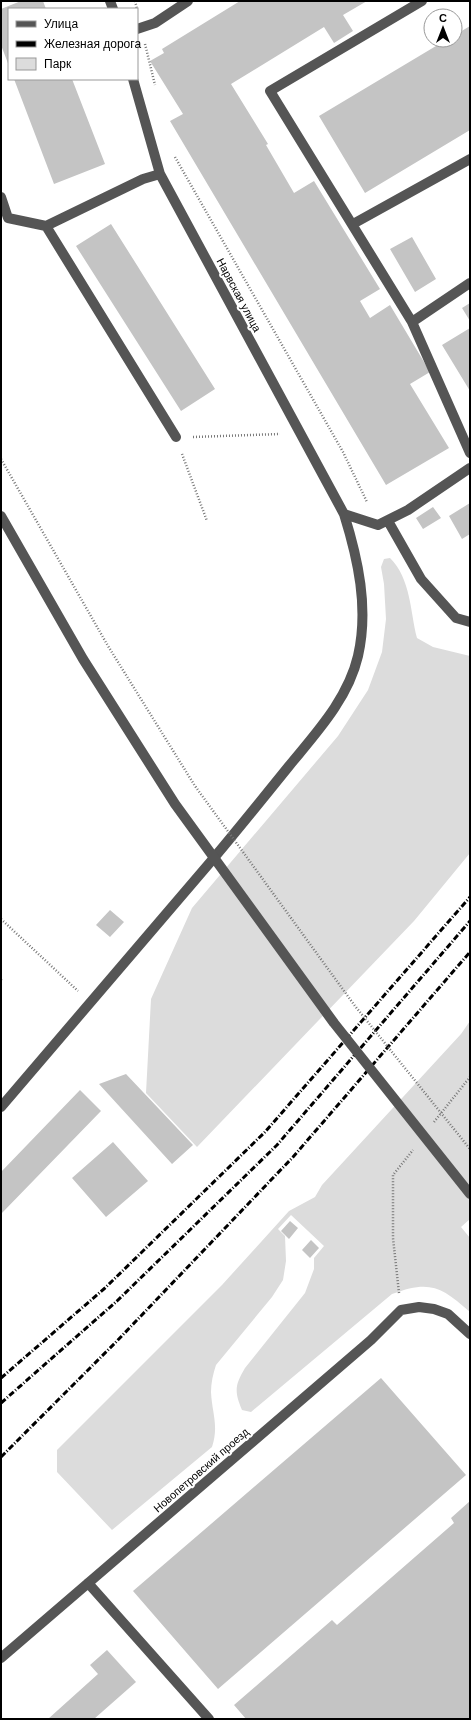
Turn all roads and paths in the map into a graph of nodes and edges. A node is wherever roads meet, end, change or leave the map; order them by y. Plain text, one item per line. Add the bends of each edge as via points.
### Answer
1 (188, 1) edge
2 (422, 1) edge
3 (139, 28) edge
4 (133, 80) edge
5 (156, 88) dead end
6 (174, 155) dead end
7 (470, 159) edge
8 (160, 174) junction
9 (1, 197) edge
10 (353, 224) junction
11 (46, 226) junction
12 (470, 283) edge
13 (412, 322) junction
14 (280, 434) dead end
15 (176, 437) junction
16 (470, 453) edge
17 (1, 459) edge
18 (470, 468) edge
19 (344, 514) junction
20 (1, 516) edge
21 (207, 521) dead end
22 (383, 523) junction
23 (470, 622) edge
24 (1, 919) edge
25 (79, 991) dead end
26 (470, 1077) edge
27 (1, 1107) edge
28 (432, 1125) dead end
29 (417, 1144) dead end
30 (470, 1149) edge
31 (470, 1194) edge
32 (401, 1310) junction
33 (470, 1334) edge
34 (88, 1583) junction
35 (1, 1658) edge
36 (209, 1719) edge

1 - 3 street via 155,23
2 - 10 street via 270,91
3 - 5 path
4 - 8 street, Нарвская улица
6 - 22 path
7 - 10 street
8 - 11 street via 143,179
8 - 19 street, Нарвская улица
9 - 11 street via 8,218
10 - 13 street
11 - 15 street
12 - 13 street
13 - 16 street
14 - 15 path
15 - 21 path
17 - 30 path, bridge via 108,646 195,786 355,1006
18 - 22 street via 408,510
19 - 22 street
19 - 27 street, Нарвская улица via 356,550 362,621 358,657 345,692 320,729 253,811
20 - 31 street, bridge via 83,659 175,804 334,1023
22 - 23 street via 421,578 456,618
24 - 25 path
26 - 28 path
29 - 32 path via 393,1175 393,1238
32 - 33 street via 419,1307 434,1309 448,1314
32 - 34 street, Новопетровский проезд via 371,1340
34 - 35 street, Новопетровский проезд
34 - 36 street

